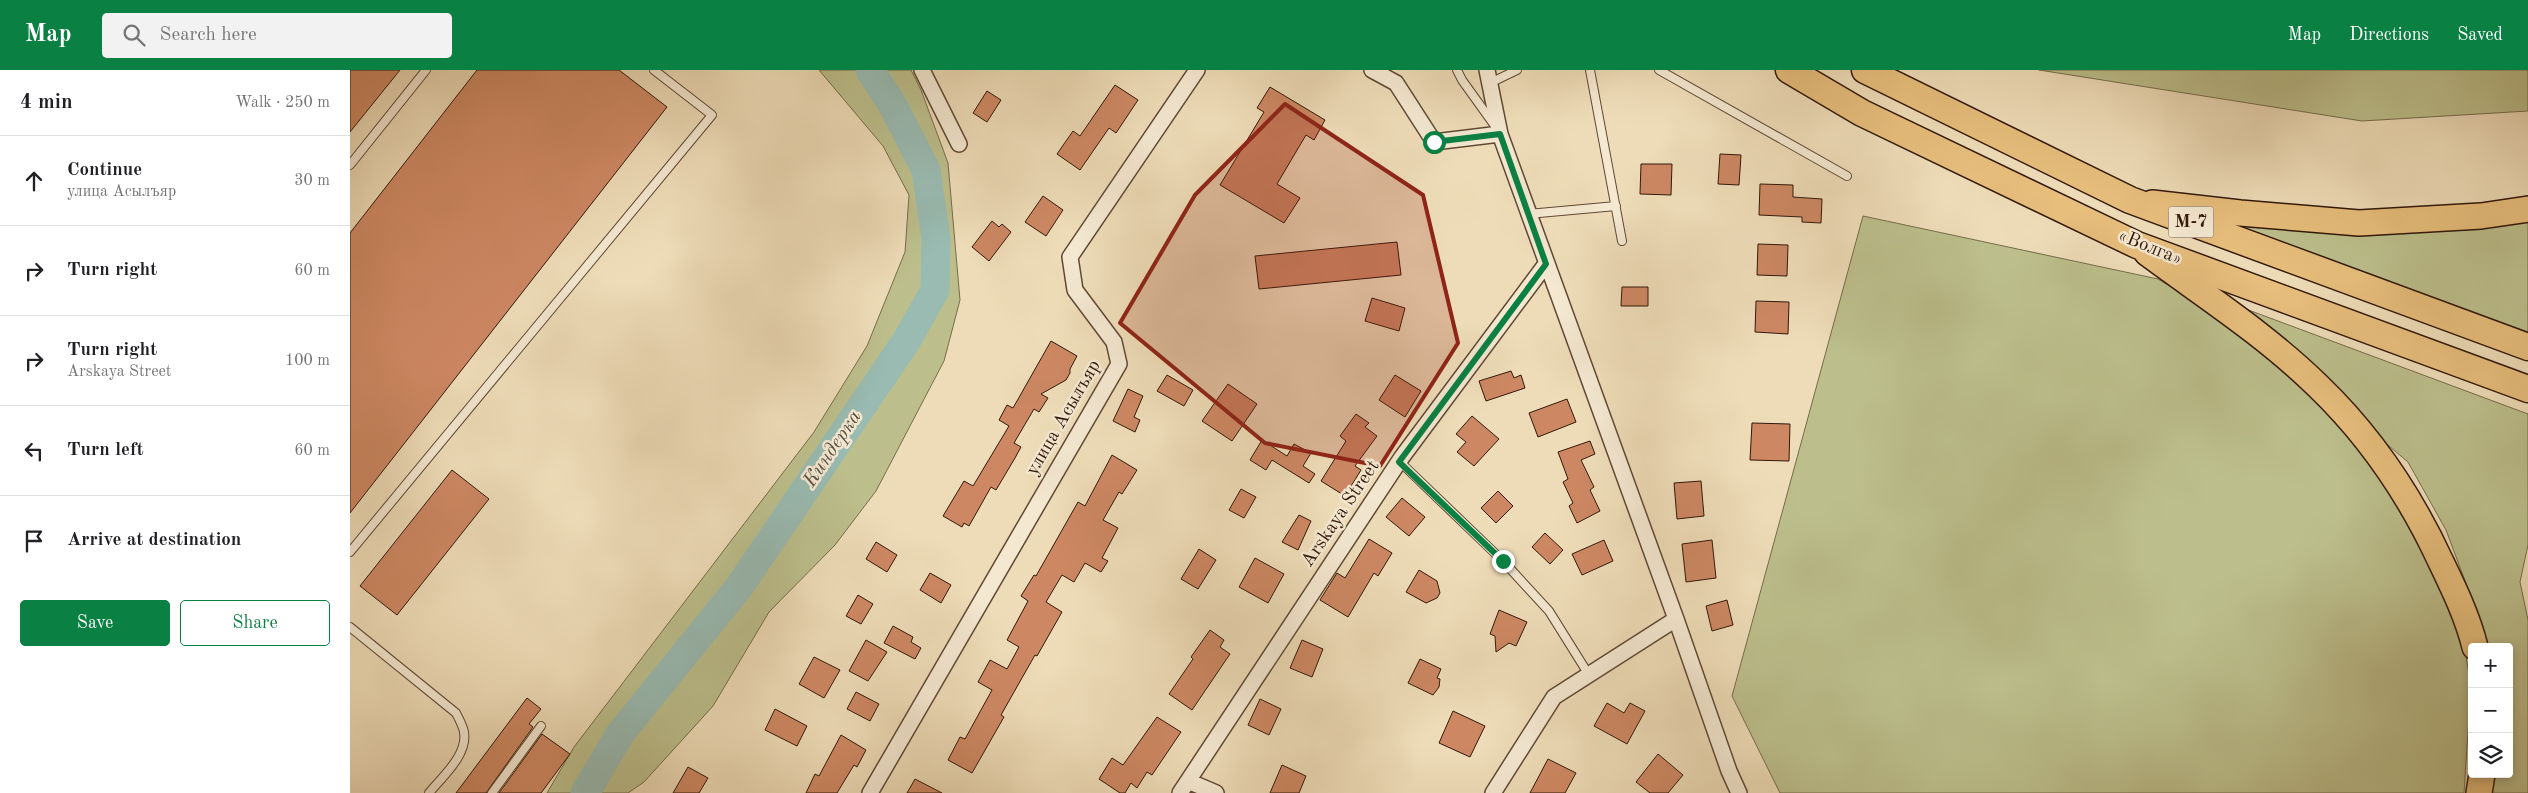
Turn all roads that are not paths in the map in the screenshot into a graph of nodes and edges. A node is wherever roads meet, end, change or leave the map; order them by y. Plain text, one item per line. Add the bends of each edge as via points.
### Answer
1 (426, 70) edge
2 (654, 70) edge
3 (922, 70) edge
4 (1197, 70) edge
5 (1372, 70) edge
6 (1457, 70) edge
7 (1517, 70) edge
8 (1590, 70) edge
9 (1659, 70) edge
10 (1789, 70) edge
11 (1865, 70) edge
12 (1488, 76) edge
13 (1500, 134) junction
14 (959, 144) dead end
15 (350, 165) edge
16 (1847, 176) dead end
17 (2130, 200) junction
18 (1616, 206) junction
19 (2528, 209) edge
20 (1528, 214) junction
21 (1622, 241) dead end
22 (2137, 245) junction
23 (1546, 264) junction
24 (2528, 347) edge
25 (2528, 389) edge
26 (1399, 462) junction
27 (350, 552) edge
28 (1676, 619) junction
29 (350, 627) edge
30 (2473, 643) edge
31 (1589, 675) junction
32 (541, 726) dead end
33 (2481, 778) edge
34 (1184, 787) edge
35 (429, 793) edge
36 (492, 793) edge
37 (870, 793) edge
38 (1216, 793) edge
39 (1493, 793) edge
40 (1739, 793) edge
41 (2479, 793) edge

1 - 15 lane
2 - 27 lane via 712,115
3 - 14 street
4 - 37 street, улица Асылъяр via 1070,258 1075,290 1114,342 1119,364
5 - 13 street via 1396,83 1434,142
6 - 13 lane
7 - 12 lane
8 - 18 lane
9 - 16 lane
10 - 22 highway, «Волга» / М-7 via 1862,113
11 - 17 highway, «Волга» / М-7
12 - 13 street
13 - 20 street
17 - 19 main road via 2359,223 2481,216
17 - 24 highway, «Волга» / М-7
18 - 20 lane
18 - 21 lane
20 - 23 street
22 - 25 highway, «Волга» / М-7
22 - 30 main road via 2264,338 2318,385 2358,429 2392,474 2429,537
23 - 26 street, Arskaya Street
23 - 28 street
26 - 31 lane via 1503,561 1548,611
26 - 34 street, Arskaya Street
28 - 31 street
28 - 40 street
29 - 35 lane via 456,713 464,732 463,745 456,760
31 - 39 street via 1554,697
32 - 36 lane
33 - 41 main road
34 - 38 street

